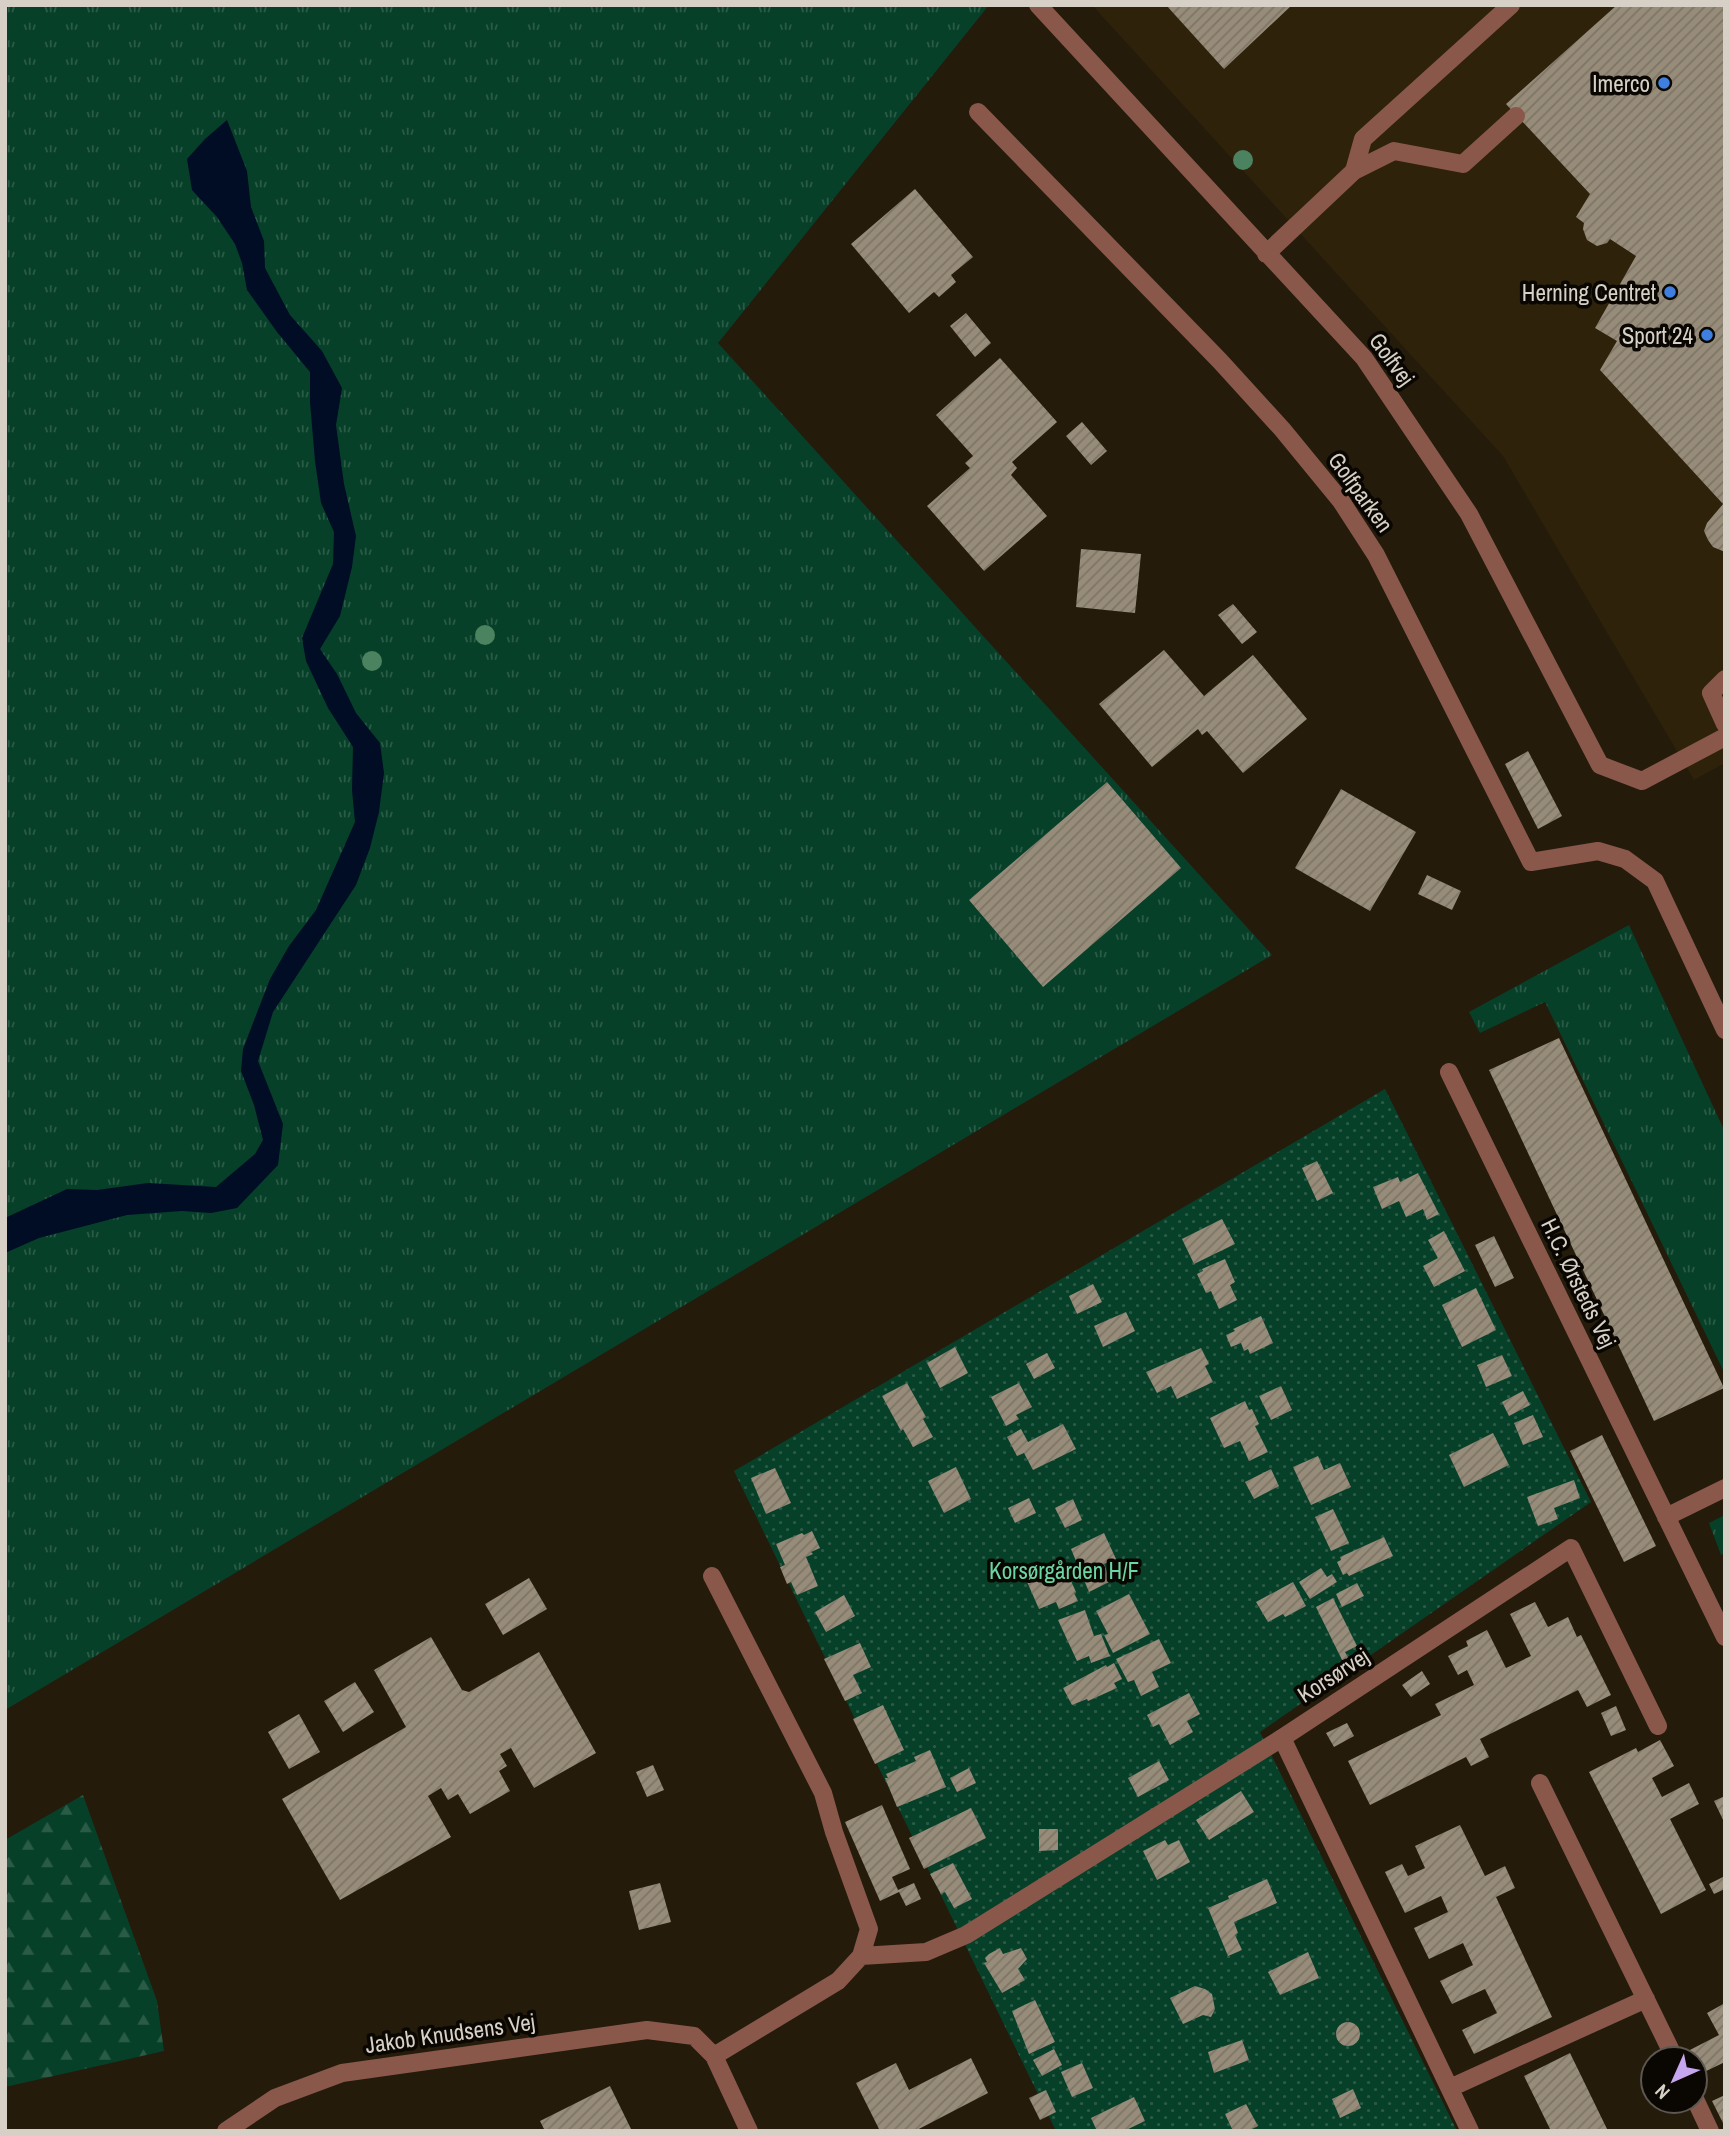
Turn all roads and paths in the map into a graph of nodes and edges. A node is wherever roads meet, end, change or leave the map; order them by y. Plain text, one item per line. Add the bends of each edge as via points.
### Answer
1 (1038, 5) edge
2 (1511, 5) edge
3 (978, 112) dead end
4 (1516, 116) dead end
5 (1354, 171) junction
6 (1266, 254) junction
7 (1725, 679) edge
8 (1725, 724) edge
9 (1725, 737) edge
10 (1725, 1030) edge
11 (1449, 1072) dead end
12 (1725, 1488) edge
13 (1666, 1517) junction
14 (712, 1576) dead end
15 (1725, 1637) edge
16 (1658, 1726) dead end
17 (1282, 1738) junction
18 (1540, 1783) dead end
19 (861, 1956) junction
20 (1646, 1999) junction
21 (1668, 2045) edge
22 (714, 2056) junction
23 (1450, 2088) junction
24 (1702, 2115) edge
25 (226, 2131) edge
26 (749, 2131) edge
27 (1471, 2131) edge
28 (1710, 2131) edge

1 - 6 street, Golfvej
2 - 5 street via 1363,139
3 - 10 street, Golfparken via 1220,361 1341,500 1376,555 1531,862 1598,851 1625,859 1655,881
4 - 5 street via 1463,164 1394,150
5 - 6 street
6 - 9 street, Golfvej via 1364,358 1469,514 1600,765 1642,781
7 - 8 street via 1711,693
11 - 13 street, H.C. Ørsteds Vej
12 - 13 street
13 - 15 street, H.C. Ørsteds Vej
14 - 19 street via 823,1793 869,1929
16 - 17 street, Korsørvej via 1571,1548
17 - 19 street via 966,1935 926,1952
17 - 23 street
18 - 20 street
19 - 22 street via 838,1981
20 - 21 street
20 - 23 street
22 - 25 street, Jakob Knudsens Vej via 694,2036 646,2030 342,2073 275,2098
22 - 26 street
23 - 27 street
24 - 28 street

